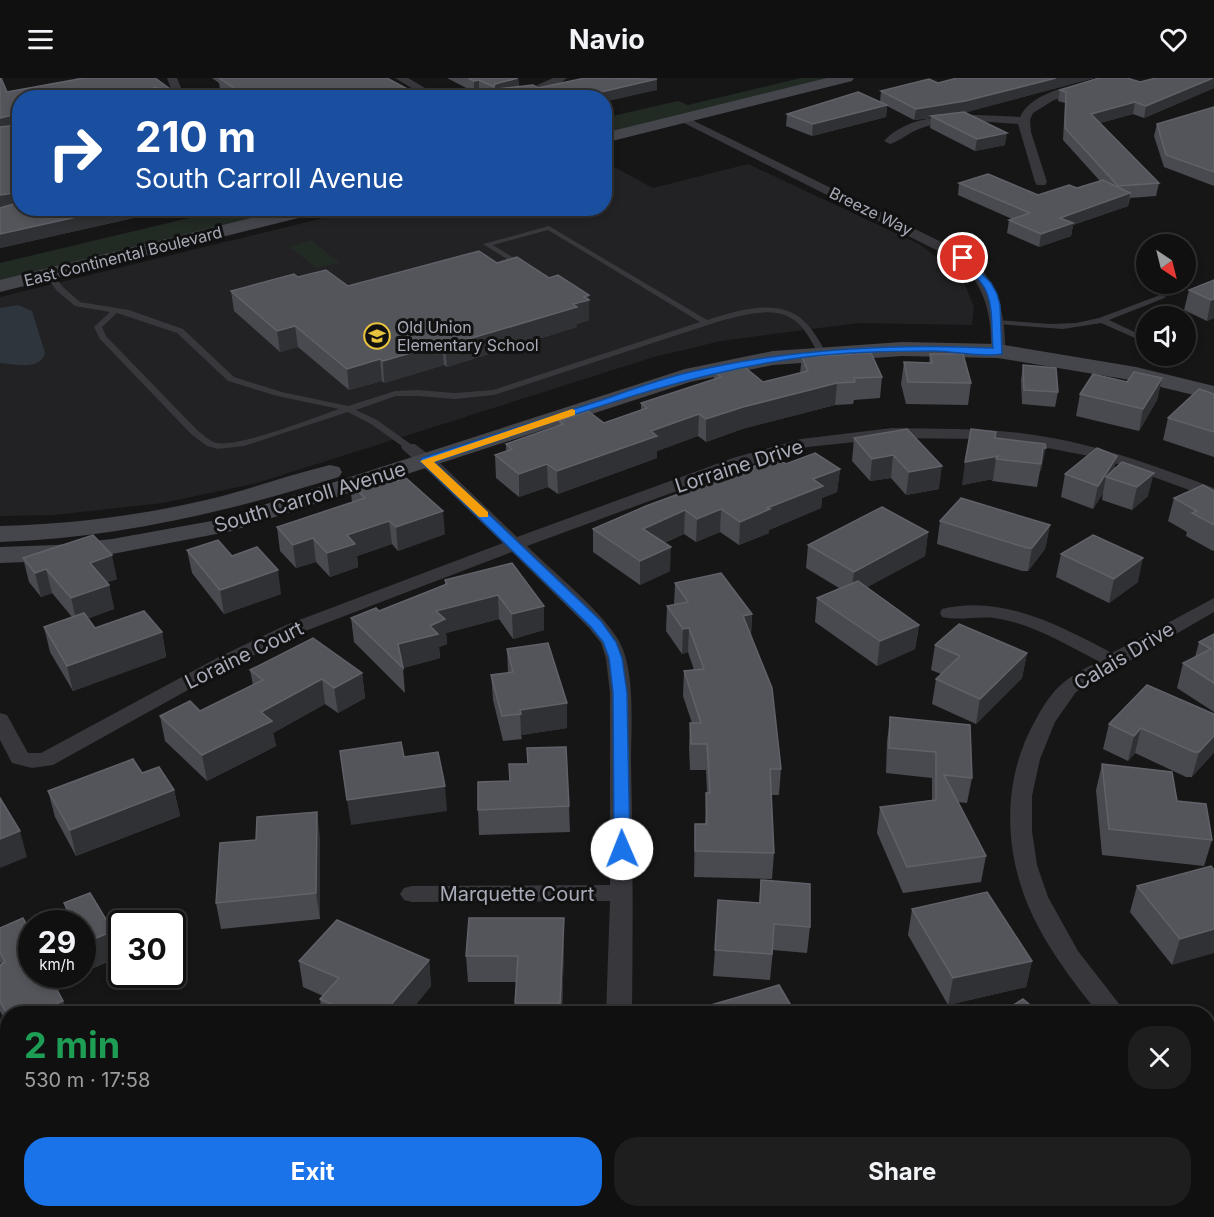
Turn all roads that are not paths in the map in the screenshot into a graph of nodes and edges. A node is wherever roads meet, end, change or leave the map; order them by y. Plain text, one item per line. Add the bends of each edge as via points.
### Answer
1 (400, 78) edge
2 (562, 78) edge
3 (846, 78) edge
4 (1122, 78) edge
5 (422, 90) edge
6 (535, 90) edge
7 (684, 119) junction
8 (1023, 121) junction
9 (612, 136) edge
10 (890, 141) dead end
11 (1041, 182) dead end
12 (283, 216) edge
13 (532, 273) edge
14 (48, 274) junction
15 (0, 286) edge
16 (1163, 297) dead end
17 (116, 310) junction
18 (1102, 320) junction
19 (706, 323) junction
20 (1136, 336) edge
21 (998, 338) junction
22 (819, 346) junction
23 (1214, 381) edge
24 (1214, 393) edge
25 (348, 409) junction
26 (417, 454) junction
27 (1214, 494) edge
28 (0, 534) edge
29 (516, 546) junction
30 (0, 555) edge
31 (1214, 604) edge
32 (949, 613) dead end
33 (1113, 661) junction
34 (0, 720) edge
35 (622, 893) junction
36 (412, 894) dead end
37 (619, 1006) edge
38 (1107, 1006) edge

1 - 5 street
2 - 6 street
3 - 7 main road
4 - 8 street via 1038,102
7 - 9 main road
7 - 21 street, Breeze Way via 963,258 987,285 995,305
8 - 10 street via 933,122 898,133
8 - 11 street
12 - 14 main road, East Continental Boulevard
13 - 19 lane via 487,244 549,228
14 - 15 main road, East Continental Boulevard
14 - 17 lane via 78,304
16 - 18 lane
17 - 25 lane via 180,331 231,379
17 - 25 lane via 98,327 103,337 210,444 244,443
18 - 20 lane
18 - 21 lane
19 - 22 lane via 774,309 804,322
19 - 25 lane via 494,392 455,396 395,394
21 - 22 main road, South Carroll Avenue via 913,348
21 - 23 main road, South Carroll Avenue via 1087,351
21 - 24 main road, South Carroll Avenue
22 - 26 main road, South Carroll Avenue via 762,344 669,363
25 - 26 lane
26 - 28 main road, South Carroll Avenue via 167,517
26 - 29 street
26 - 30 main road, South Carroll Avenue via 291,506 223,525 64,551
27 - 29 street, Lorraine Drive via 1145,467 1063,445 978,434 882,434 807,442 772,451
29 - 34 street, Loraine Court via 367,598 293,629 224,662 45,760 20,758
29 - 35 street via 596,624 610,642 615,658 620,693
31 - 33 street, Calais Drive
32 - 33 street via 992,611 1018,616
33 - 38 street, Calais Drive via 1069,688 1048,718 1035,740 1027,766 1020,814 1026,869 1037,902 1083,978
35 - 36 street, Marquette Court
35 - 37 street

